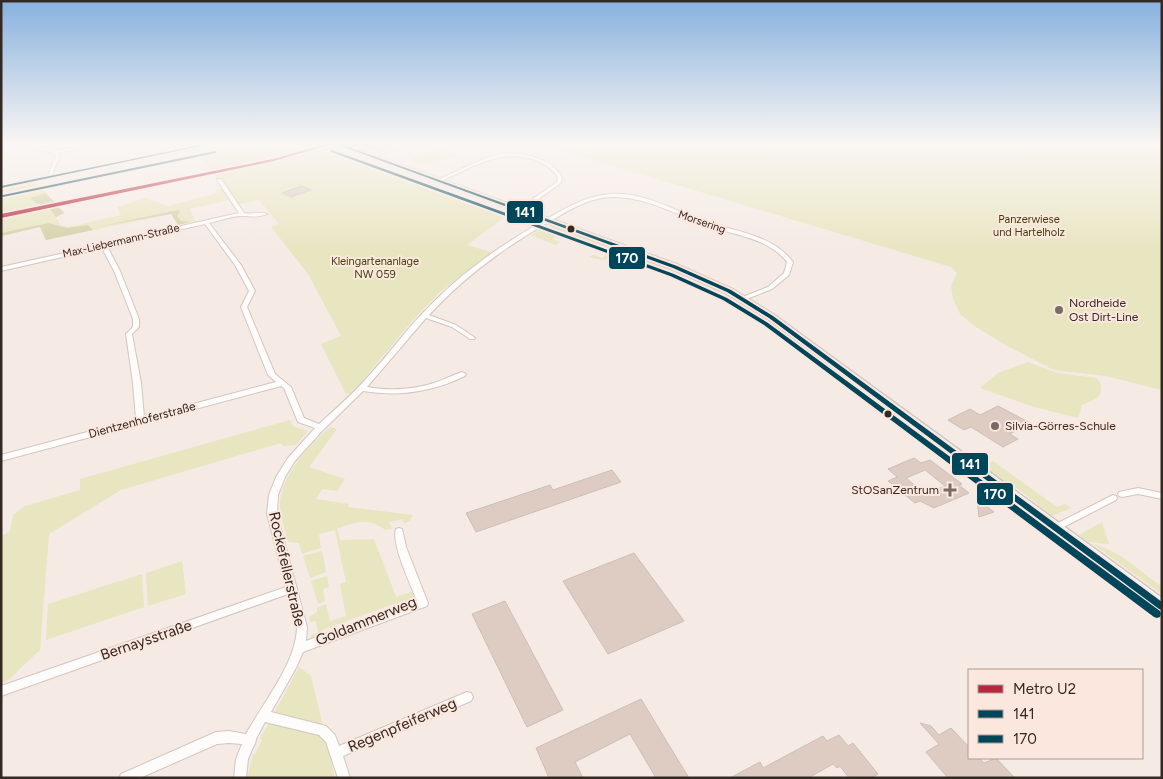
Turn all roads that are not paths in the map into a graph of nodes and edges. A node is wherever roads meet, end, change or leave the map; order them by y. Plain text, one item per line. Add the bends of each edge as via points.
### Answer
1 (35, 179) edge
2 (560, 179) edge
3 (220, 180) dead end
4 (439, 180) edge
5 (1, 187) edge
6 (520, 210) junction
7 (242, 214) junction
8 (264, 214) dead end
9 (548, 221) junction
10 (206, 222) junction
11 (103, 244) junction
12 (1, 269) edge
13 (742, 299) junction
14 (424, 316) junction
15 (472, 338) dead end
16 (462, 374) dead end
17 (282, 382) junction
18 (362, 389) junction
19 (140, 422) junction
20 (321, 428) junction
21 (1, 458) edge
22 (1162, 496) edge
23 (1055, 528) junction
24 (399, 531) dead end
25 (291, 589) junction
26 (1162, 607) edge
27 (300, 648) junction
28 (1, 691) edge
29 (467, 697) dead end
30 (263, 716) junction
31 (251, 740) junction
32 (337, 753) junction
33 (126, 778) edge
34 (240, 778) edge
35 (344, 778) edge

1 - 5 street
2 - 6 street via 559,183
3 - 7 street
4 - 6 main road
6 - 9 main road
7 - 8 street, Max-Liebermann-Straße
7 - 10 street, Max-Liebermann-Straße
9 - 13 main road via 690,273
9 - 13 street, Morsering via 593,199 628,196 761,241 783,253 790,262 787,274 770,288
9 - 14 street, Rockefellerstraße via 467,274
10 - 11 street, Max-Liebermann-Straße
10 - 17 street via 238,265 252,291 244,308 272,375
11 - 12 street, Max-Liebermann-Straße
11 - 19 street via 136,319 136,327 130,334
13 - 23 main road
14 - 15 street via 454,326
14 - 18 street, Rockefellerstraße
16 - 18 street via 414,390 386,392
17 - 19 street, Dientzenhoferstraße
17 - 20 street via 301,420
18 - 20 street, Rockefellerstraße
19 - 21 street, Dientzenhoferstraße
20 - 25 street, Rockefellerstraße via 286,468 271,503
22 - 23 street via 1138,491 1118,496
23 - 26 main road
24 - 27 street, Goldammerweg via 401,547 423,603
25 - 27 street, Rockefellerstraße via 302,627
25 - 28 street, Bernaysstraße
27 - 30 street, Rockefellerstraße
29 - 32 street, Regenpfeiferweg
30 - 31 street, Rockefellerstraße
30 - 32 street via 322,730 331,739
31 - 33 street via 216,738
31 - 34 street, Rockefellerstraße via 244,755
32 - 35 street

